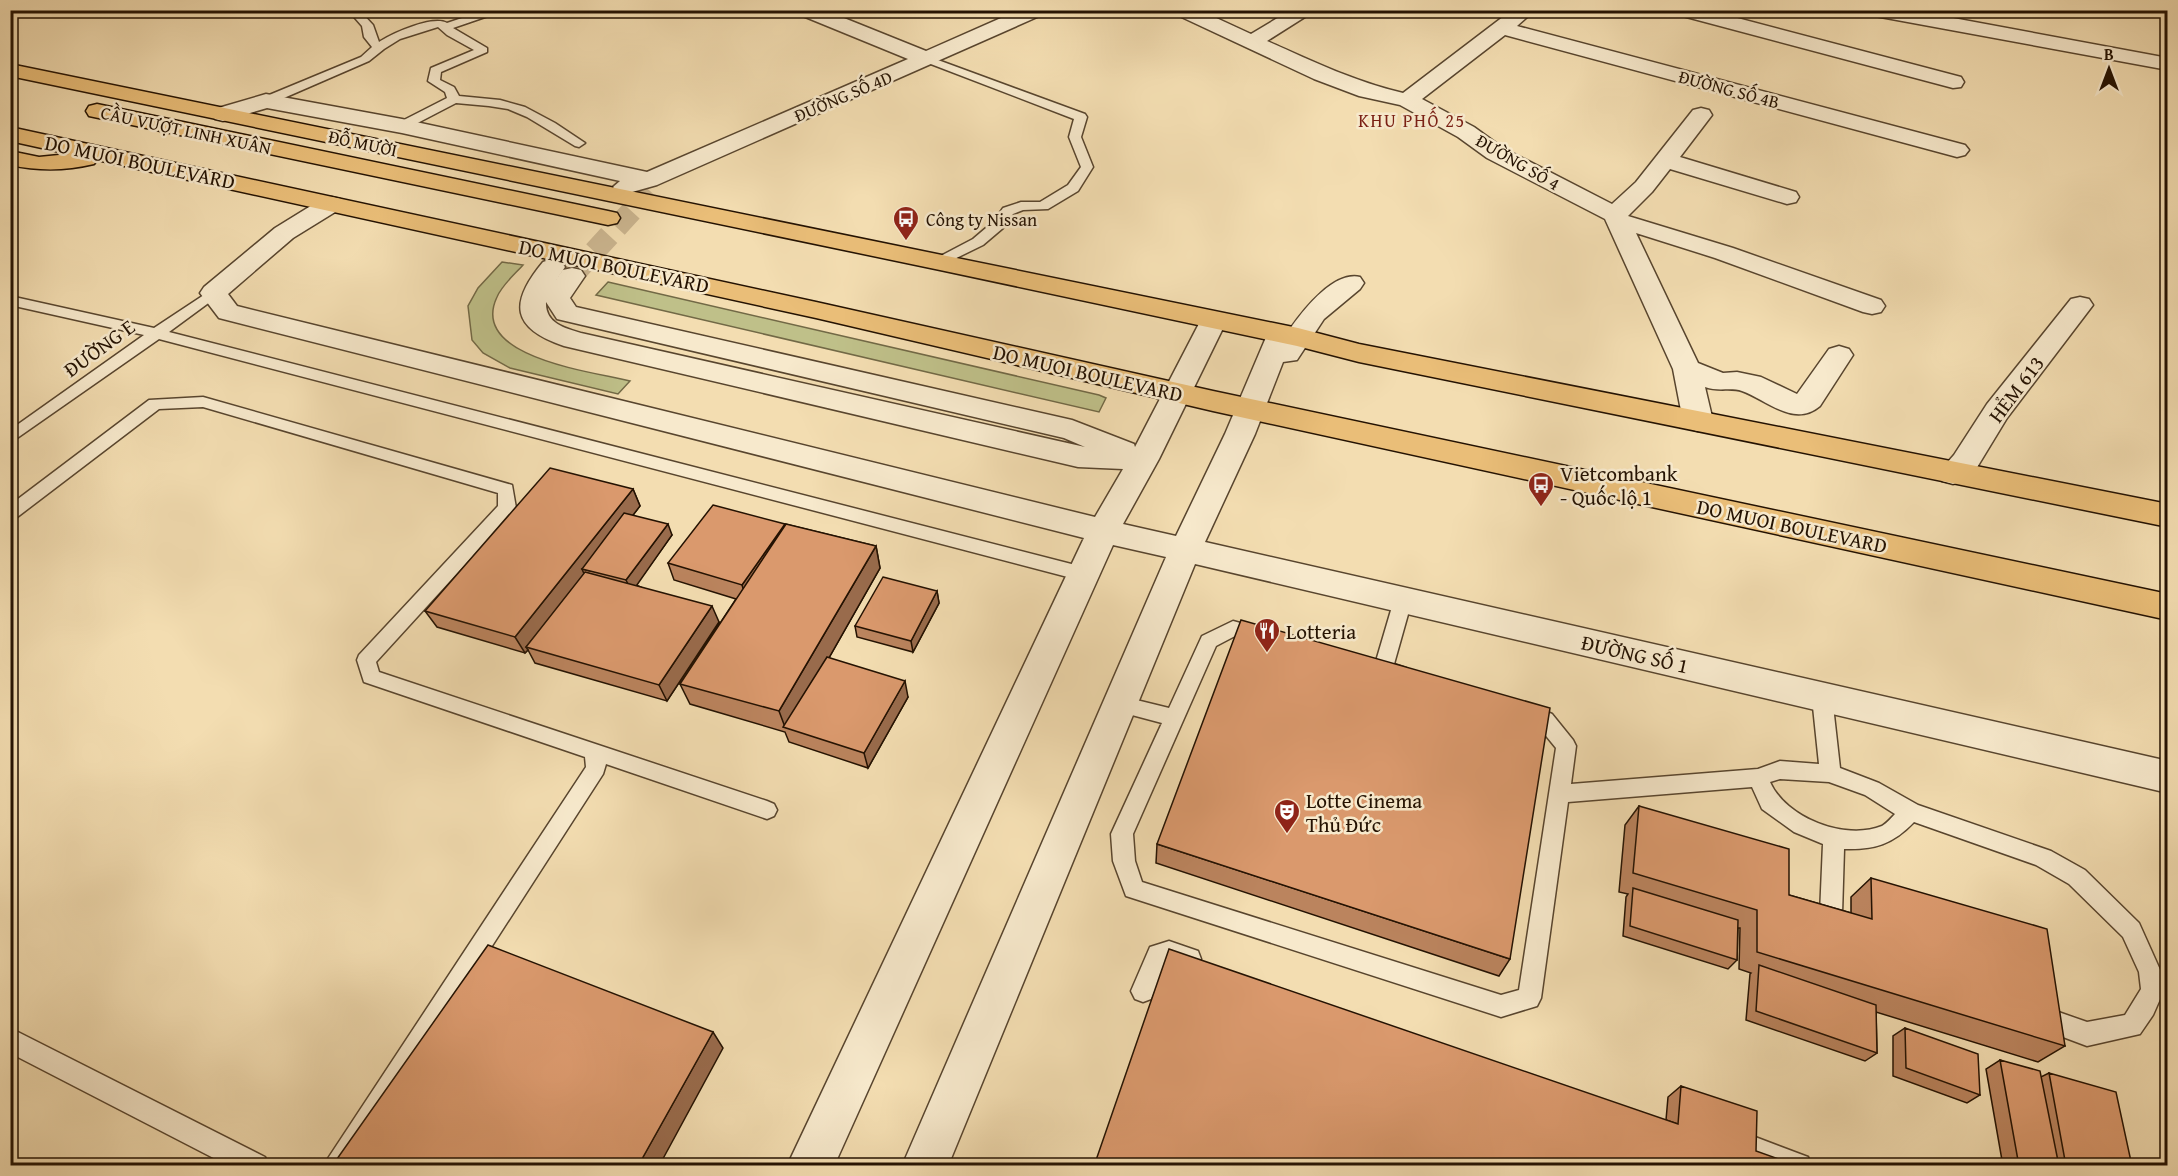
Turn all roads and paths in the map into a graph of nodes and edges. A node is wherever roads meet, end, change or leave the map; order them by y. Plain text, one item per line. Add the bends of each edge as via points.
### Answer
1 (353, 10) edge
2 (805, 10) edge
3 (1037, 10) edge
4 (1306, 10) edge
5 (1525, 10) edge
6 (1682, 10) edge
7 (1875, 10) edge
8 (1979, 10) edge
9 (1194, 13) edge
10 (484, 14) dead end
11 (446, 27) junction
12 (1501, 28) junction
13 (2144, 40) dead end
14 (1250, 42) junction
15 (376, 46) junction
16 (927, 59) junction
17 (2168, 64) edge
18 (10, 70) edge
19 (1953, 82) dead end
20 (175, 83) dead end
21 (454, 99) junction
22 (1407, 100) junction
23 (266, 101) junction
24 (81, 107) dead end
25 (213, 111) junction
26 (10, 114) edge
27 (1701, 115) dead end
28 (402, 126) junction
29 (10, 134) edge
30 (339, 138) junction
31 (579, 143) dead end
32 (1957, 150) dead end
33 (108, 156) junction
34 (10, 158) edge
35 (1664, 160) junction
36 (650, 185) junction
37 (625, 187) tunnel mouth
38 (335, 195) junction
39 (1787, 197) dead end
40 (521, 201) junction
41 (1618, 219) junction
42 (940, 261) junction
43 (562, 272) tunnel mouth
44 (1351, 283) dead end
45 (213, 293) junction
46 (10, 300) edge
47 (2080, 305) dead end
48 (1872, 306) dead end
49 (1210, 329) junction
50 (154, 333) junction
51 (1285, 344) junction
52 (1839, 355) dead end
53 (1687, 369) junction
54 (1182, 385) junction
55 (1253, 400) junction
56 (1698, 421) junction
57 (10, 438) edge
58 (1144, 459) junction
59 (1953, 473) junction
60 (10, 514) edge
61 (2168, 516) edge
62 (1103, 531) junction
63 (2168, 538) edge
64 (1185, 550) junction
65 (1083, 574) junction
66 (2168, 586) edge
67 (1403, 600) junction
68 (2168, 607) edge
69 (1279, 641) edge
70 (1414, 677) edge
71 (1822, 697) junction
72 (1510, 703) edge
73 (1120, 704) junction
74 (1174, 718) junction
75 (594, 752) junction
76 (1830, 773) junction
77 (1758, 777) junction
78 (2168, 777) edge
79 (1560, 794) junction
80 (767, 810) dead end
81 (1911, 812) junction
82 (1834, 839) junction
83 (1831, 914) edge
84 (1209, 966) edge
85 (1143, 991) dead end
86 (2047, 1020) edge
87 (10, 1040) edge
88 (1742, 1144) edge
89 (256, 1166) edge
90 (335, 1166) edge
91 (810, 1166) edge
92 (925, 1166) edge
93 (1799, 1166) edge

1 - 15 lane via 367,25
2 - 16 street
3 - 16 street, ĐƯỜNG SỐ 4D
4 - 14 street
5 - 12 street
6 - 19 street
7 - 17 street
8 - 13 street
9 - 14 street, ĐƯỜNG SỐ 4
10 - 11 lane
11 - 15 lane via 433,24
11 - 21 lane via 483,50 435,70 434,81 450,90
12 - 22 street
12 - 32 street, ĐƯỜNG SỐ 4B
14 - 22 street, ĐƯỜNG SỐ 4 via 1367,91
15 - 23 lane via 365,58 334,74
16 - 36 street, ĐƯỜNG SỐ 4D
16 - 42 lane via 1081,117 1076,137 1087,167 1073,188 1043,206 1021,206 1008,211 978,242
18 - 25 highway, ĐỖ MƯỜI
20 - 25 highway
21 - 28 lane
21 - 31 lane via 502,104 532,114
22 - 41 street, ĐƯỜNG SỐ 4
23 - 25 street
23 - 28 street
24 - 40 highway, CẦU VƯỢT LINH XUÂN
25 - 30 highway, ĐỖ MƯỜI
26 - 38 highway, CẦU VƯỢT LINH XUÂN
27 - 35 street
28 - 36 street
29 - 33 highway, DO MUOI BOULEVARD
30 - 40 highway
30 - 42 highway, ĐỖ MƯỜI
33 - 34 highway via 39,164
33 - 38 highway, DO MUOI BOULEVARD
35 - 39 street
35 - 41 street
36 - 37 street, ĐƯỜNG SỐ 4D
38 - 45 street
38 - 54 highway, DO MUOI BOULEVARD via 827,313
38 - 54 highway, DO MUOI BOULEVARD via 482,216
40 - 49 highway
41 - 48 street, ĐƯỜNG SỐ 4
41 - 53 street
42 - 49 highway
43 - 58 street via 536,285 532,299 536,316 547,330 574,340 1078,457
44 - 51 street via 1314,313
45 - 50 lane, ĐƯỜNG E
45 - 62 street, ĐƯỜNG SỐ 1 via 228,312
46 - 50 lane
47 - 59 street, HẺM 613
49 - 51 highway
49 - 54 street
50 - 57 lane, ĐƯỜNG E
50 - 65 lane
51 - 55 street
51 - 56 highway via 1359,353
51 - 63 highway
52 - 53 street via 1803,405 1784,402 1751,384 1720,382
53 - 56 street
54 - 55 highway, DO MUOI BOULEVARD
54 - 58 street
55 - 64 street
55 - 66 highway, DO MUOI BOULEVARD
55 - 68 highway, DO MUOI BOULEVARD
56 - 59 highway
58 - 62 street
59 - 61 highway
60 - 75 lane via 155,404 203,402 506,489 507,508 366,660 371,677
62 - 64 street, ĐƯỜNG SỐ 1
62 - 65 street
64 - 67 street, ĐƯỜNG SỐ 1
64 - 73 street
65 - 91 street
67 - 70 lane via 1377,667
67 - 71 street, ĐƯỜNG SỐ 1
69 - 74 lane via 1233,628 1209,641
71 - 76 lane
71 - 78 street, ĐƯỜNG SỐ 1
72 - 79 lane via 1545,720 1566,746
73 - 74 lane
73 - 92 street
74 - 79 lane via 1122,834 1124,861 1134,889 1501,1006 1529,998
75 - 80 lane
75 - 90 lane via 596,768
76 - 77 lane via 1780,770
76 - 81 lane via 1872,789
77 - 79 lane
77 - 82 lane via 1769,803 1801,825
81 - 82 lane via 1891,832 1866,840
81 - 86 lane via 2043,858 2077,877 2131,930 2150,972 2153,990 2132,1026 2087,1034
82 - 83 lane
84 - 85 lane via 1169,952 1158,955
87 - 89 lane
88 - 93 lane

